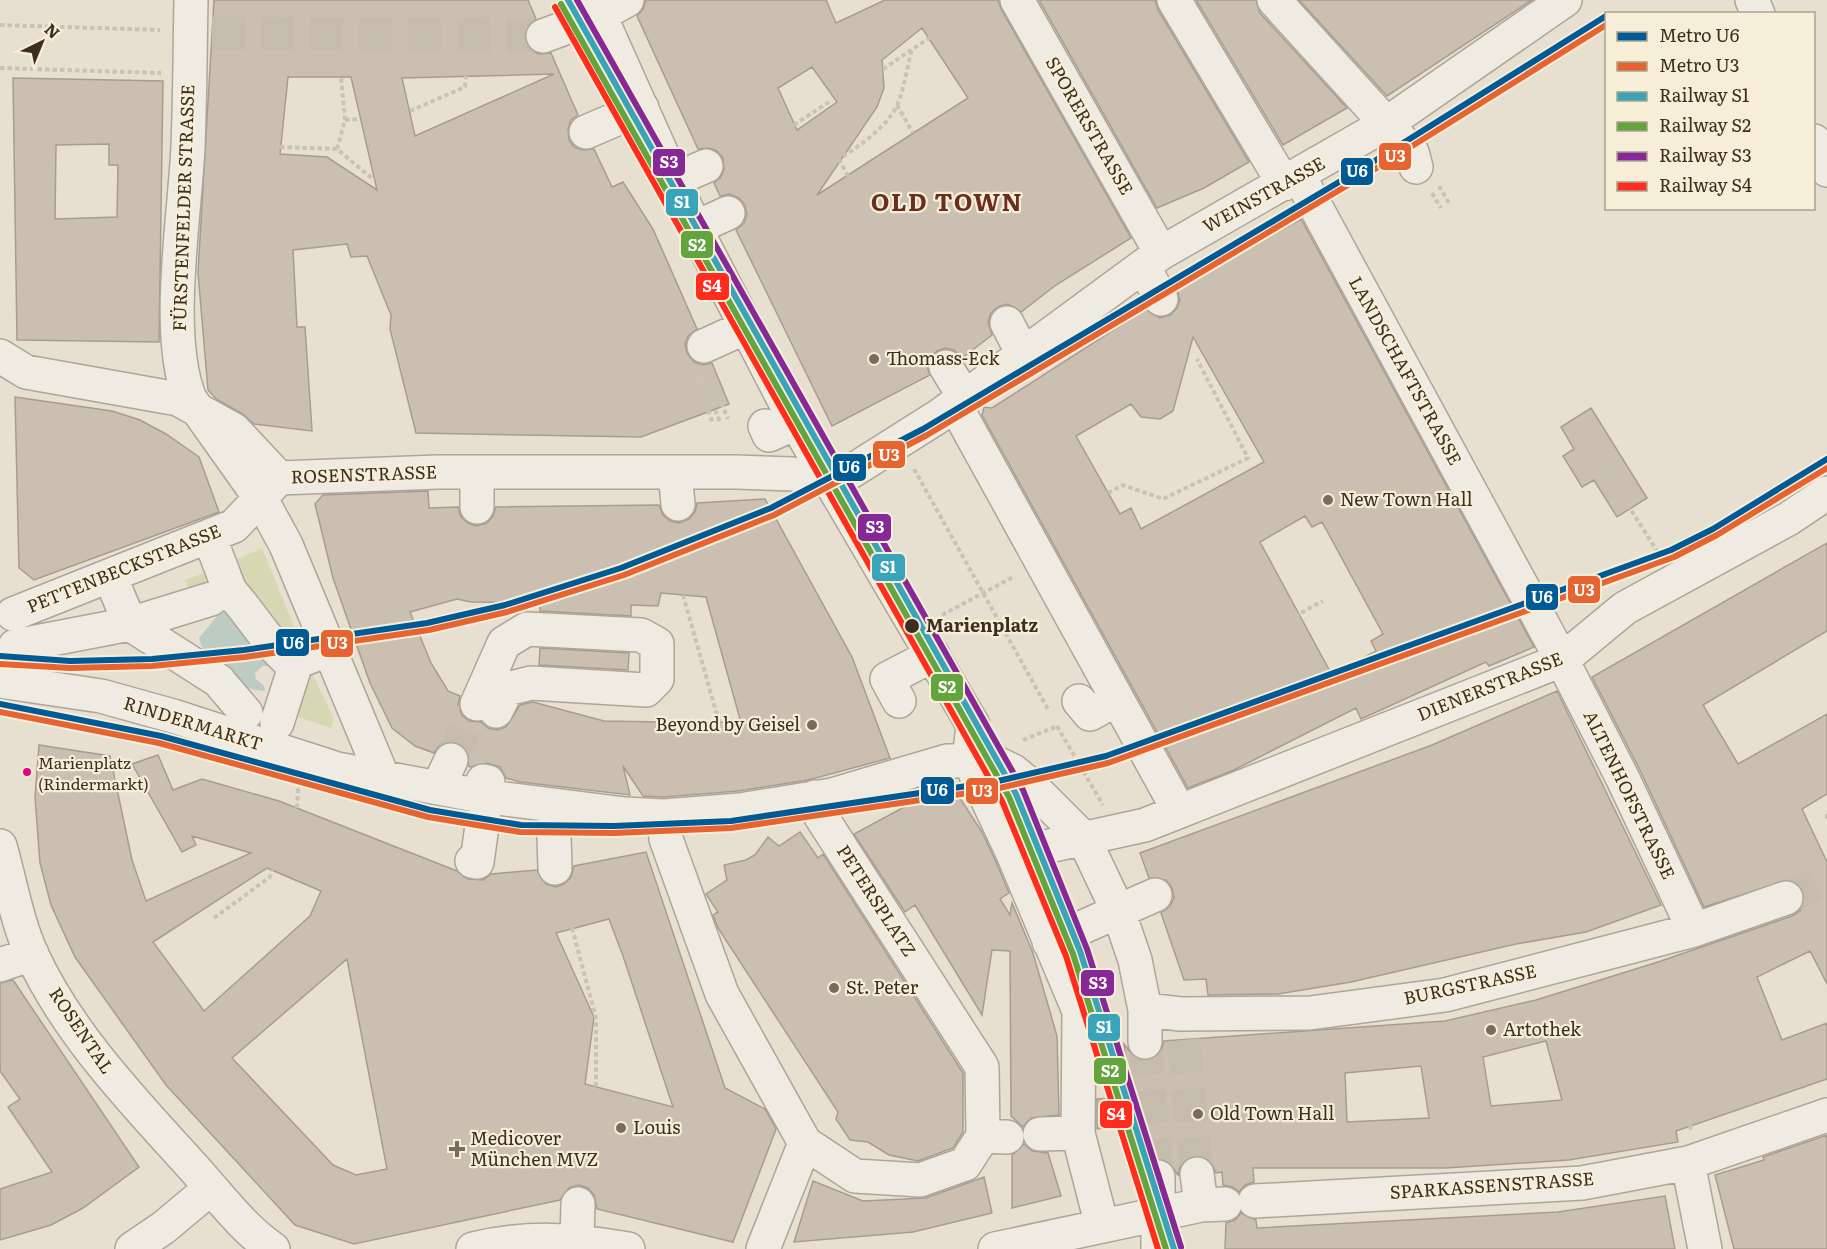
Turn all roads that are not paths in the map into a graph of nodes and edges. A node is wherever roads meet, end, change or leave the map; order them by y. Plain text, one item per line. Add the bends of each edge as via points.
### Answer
1 (1017, 0) edge
2 (1174, 0) edge
3 (1274, 0) edge
4 (1553, 3) edge
5 (607, 5) edge
6 (191, 16) edge
7 (543, 36) tunnel mouth
8 (642, 108) junction
9 (1386, 124) junction
10 (586, 132) dead end
11 (1815, 143) edge
12 (1417, 161) dead end
13 (706, 166) dead end
14 (1827, 170) edge
15 (674, 180) junction
16 (1291, 180) junction
17 (729, 213) dead end
18 (695, 228) junction
19 (1152, 259) junction
20 (1161, 299) dead end
21 (1007, 323) dead end
22 (746, 327) junction
23 (1023, 354) junction
24 (0, 356) edge
25 (707, 361) road end
26 (946, 367) dead end
27 (196, 409) junction
28 (954, 425) junction
29 (477, 473) junction
30 (833, 483) junction
31 (270, 489) junction
32 (1827, 493) edge
33 (477, 507) road end
34 (208, 536) junction
35 (110, 576) junction
36 (221, 595) junction
37 (13, 614) dead end
38 (130, 624) junction
39 (925, 641) junction
40 (504, 643) junction
41 (15, 646) dead end
42 (329, 649) junction
43 (1562, 660) junction
44 (292, 664) junction
45 (0, 681) edge
46 (899, 701) dead end
47 (494, 702) junction
48 (246, 712) dead end
49 (277, 723) dead end
50 (972, 760) junction
51 (383, 778) junction
52 (466, 781) junction
53 (815, 797) junction
54 (553, 805) junction
55 (1186, 809) junction
56 (664, 816) junction
57 (1084, 839) junction
58 (0, 846) edge
59 (1012, 854) junction
60 (472, 861) dead end
61 (555, 868) dead end
62 (1155, 895) dead end
63 (1785, 898) tunnel mouth
64 (1119, 913) junction
65 (1694, 930) junction
66 (1049, 942) junction
67 (32, 954) junction
68 (0, 965) edge
69 (1145, 1010) junction
70 (1145, 1042) tunnel mouth
71 (1827, 1115) edge
72 (1078, 1133) junction
73 (1040, 1134) dead end
74 (806, 1143) junction
75 (1688, 1163) junction
76 (1158, 1177) tunnel mouth
77 (211, 1188) junction
78 (578, 1204) dead end
79 (1158, 1215) junction
80 (1102, 1226) junction
81 (577, 1240) junction
82 (265, 1246) edge
83 (132, 1249) edge
84 (473, 1249) edge
85 (628, 1249) edge
86 (763, 1249) edge
87 (995, 1249) edge
88 (1158, 1249) edge
89 (1705, 1249) edge

1 - 19 street, SPORERSTRASSE
2 - 16 street, LANDSCHAFTSTRASSE
3 - 9 street
4 - 9 street, WEINSTRASSE
5 - 7 street
5 - 8 street
6 - 27 street, FÜRSTENFELDER STRASSE via 177,324 184,387
8 - 10 street
8 - 15 street
9 - 12 street
9 - 16 street, WEINSTRASSE
11 - 14 street
13 - 15 street
15 - 18 street
16 - 19 street, WEINSTRASSE
16 - 43 street, LANDSCHAFTSTRASSE
17 - 18 street
18 - 22 street
19 - 20 street
19 - 23 street, WEINSTRASSE
21 - 23 street
22 - 25 street
22 - 30 street via 780,425
23 - 28 street, WEINSTRASSE
24 - 27 street via 26,372 178,399
26 - 28 street
27 - 31 street, FÜRSTENFELDER STRASSE
28 - 30 street via 898,442
28 - 55 street via 1035,545 1101,703
29 - 30 street, ROSENSTRASSE via 676,488 793,474
29 - 31 street, ROSENSTRASSE
29 - 33 street
30 - 39 street
31 - 34 street, PETTENBECKSTRASSE via 234,526
31 - 42 street via 286,544
32 - 43 street, DIENERSTRASSE via 1788,519 1625,608
34 - 35 street, PETTENBECKSTRASSE
34 - 36 street
35 - 37 street, PETTENBECKSTRASSE
35 - 38 street
36 - 38 street
36 - 44 street via 256,621 273,648
38 - 41 street
38 - 48 street, RINDERMARKT via 221,683
39 - 46 street via 887,679
39 - 50 street via 973,725
40 - 47 street
40 - 47 street via 539,654 522,665
40 - 47 street via 527,629 641,635 657,644 657,679 646,690 531,683
42 - 44 street
42 - 51 street
43 - 55 street, DIENERSTRASSE
43 - 65 street, ALTENHOFSTRASSE
44 - 49 street, RINDERMARKT
45 - 51 street, RINDERMARKT via 101,696 306,760
50 - 53 street, RINDERMARKT via 947,761
50 - 57 street via 990,760 1012,771
50 - 59 street
51 - 52 street, RINDERMARKT
52 - 54 street, RINDERMARKT
52 - 60 street via 477,862
53 - 56 street, RINDERMARKT via 739,801
53 - 74 street, PETERSPLATZ via 820,815 982,1067 995,1137 965,1164 920,1180 855,1176
54 - 56 street, RINDERMARKT
54 - 61 street
55 - 57 street via 1119,832
56 - 74 street, PETERSPLATZ via 666,839 722,994
57 - 59 street
57 - 64 street
58 - 67 street, ROSENTAL
59 - 66 street
62 - 64 street
63 - 65 street, BURGSTRASSE
64 - 66 street
64 - 69 street via 1135,960
65 - 69 street, BURGSTRASSE via 1444,995 1310,1013 1226,1013 1182,1027
66 - 72 street via 1079,1011
67 - 68 street
67 - 77 street, ROSENTAL via 67,1014 114,1078
69 - 70 street
71 - 75 street, SPARKASSENSTRASSE
72 - 73 street
72 - 80 street
74 - 86 street
75 - 79 street, SPARKASSENSTRASSE via 1582,1183 1220,1196
75 - 89 street
76 - 79 street
77 - 82 street, ROSENTAL
77 - 83 street
78 - 81 street
79 - 80 street, SPARKASSENSTRASSE
79 - 88 street
80 - 87 street, SPARKASSENSTRASSE
81 - 84 street via 519,1240
81 - 85 street

